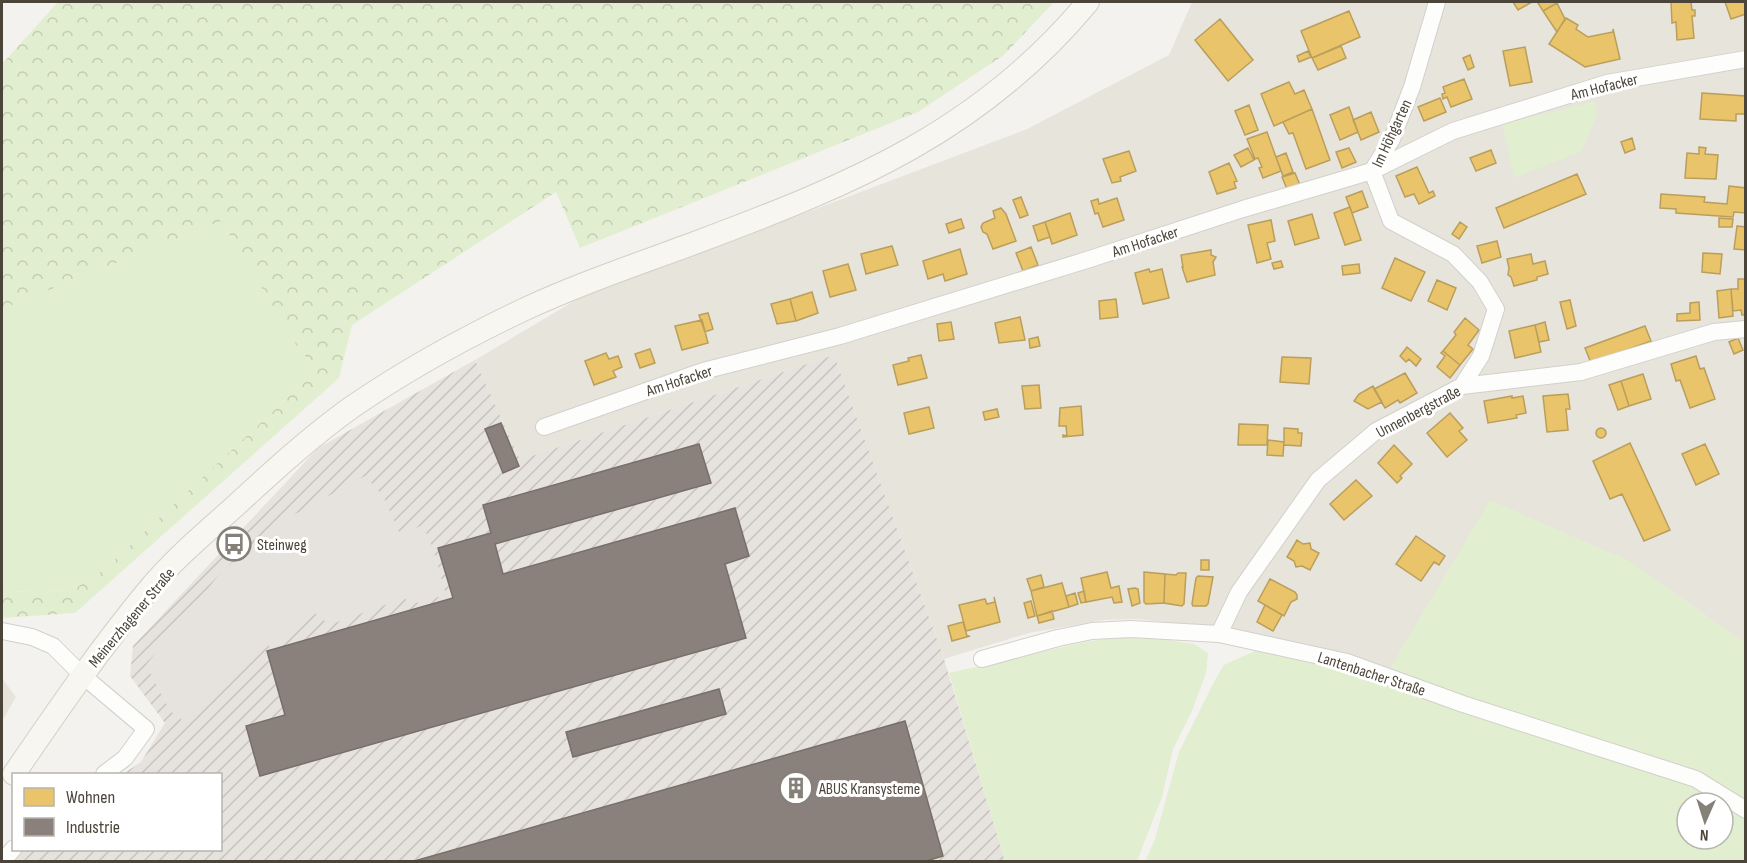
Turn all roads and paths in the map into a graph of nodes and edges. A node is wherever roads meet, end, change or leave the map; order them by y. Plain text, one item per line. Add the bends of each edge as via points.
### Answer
1 (1088, 2) edge
2 (1437, 2) edge
3 (1746, 58) edge
4 (1372, 171) junction
5 (1746, 329) edge
6 (1462, 386) junction
7 (544, 427) dead end
8 (2, 631) edge
9 (1219, 634) junction
10 (982, 659) dead end
11 (82, 675) junction
12 (15, 773) edge
13 (105, 773) edge
14 (12, 778) edge
15 (2, 792) edge
16 (1746, 810) edge

1 - 11 main road, Meinerzhagener Straße via 1023,70 989,98 888,162 834,188 523,310 429,359 351,408 280,464 160,577
2 - 4 street, Im Höhgarten via 1412,87 1392,139
3 - 4 street, Am Hofacker via 1607,83 1453,131
4 - 6 street, Im Höhgarten via 1391,221 1453,254 1480,282 1496,309 1481,356
4 - 7 street, Am Hofacker via 840,336 703,371
5 - 6 street, Unnenbergstraße via 1714,332 1581,372
6 - 9 street, Unnenbergstraße via 1376,431 1318,480 1239,592
8 - 11 street via 53,646
9 - 10 street, Lantenbacher Straße via 1092,631
9 - 16 street, Lantenbacher Straße via 1347,662 1696,779
11 - 12 main road, Meinerzhagener Straße
11 - 13 street via 146,729 125,758
14 - 15 main road, Meinerzhagener Straße

